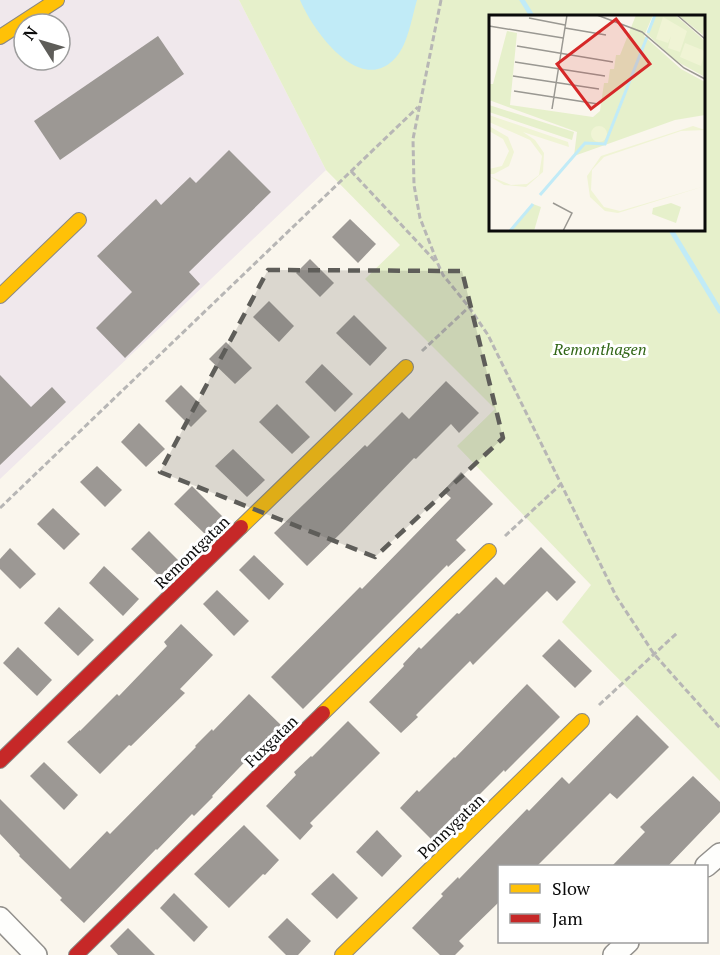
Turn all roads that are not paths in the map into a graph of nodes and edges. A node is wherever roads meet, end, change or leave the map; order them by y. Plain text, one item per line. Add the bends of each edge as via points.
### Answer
1 (57, 0) edge
2 (0, 37) edge
3 (79, 220) dead end
4 (0, 296) edge
5 (406, 367) road end
6 (489, 551) road end
7 (582, 721) road end
8 (0, 761) edge
9 (720, 854) edge
10 (708, 865) edge
11 (0, 918) edge
12 (627, 943) edge
13 (36, 955) edge
14 (76, 955) edge
15 (342, 955) edge
16 (614, 955) edge

1 - 2 street
3 - 4 street
5 - 8 street, Remontgatan
6 - 14 street, Fuxgatan
7 - 15 street, Ponnygatan
9 - 10 street
11 - 13 street
12 - 16 street

